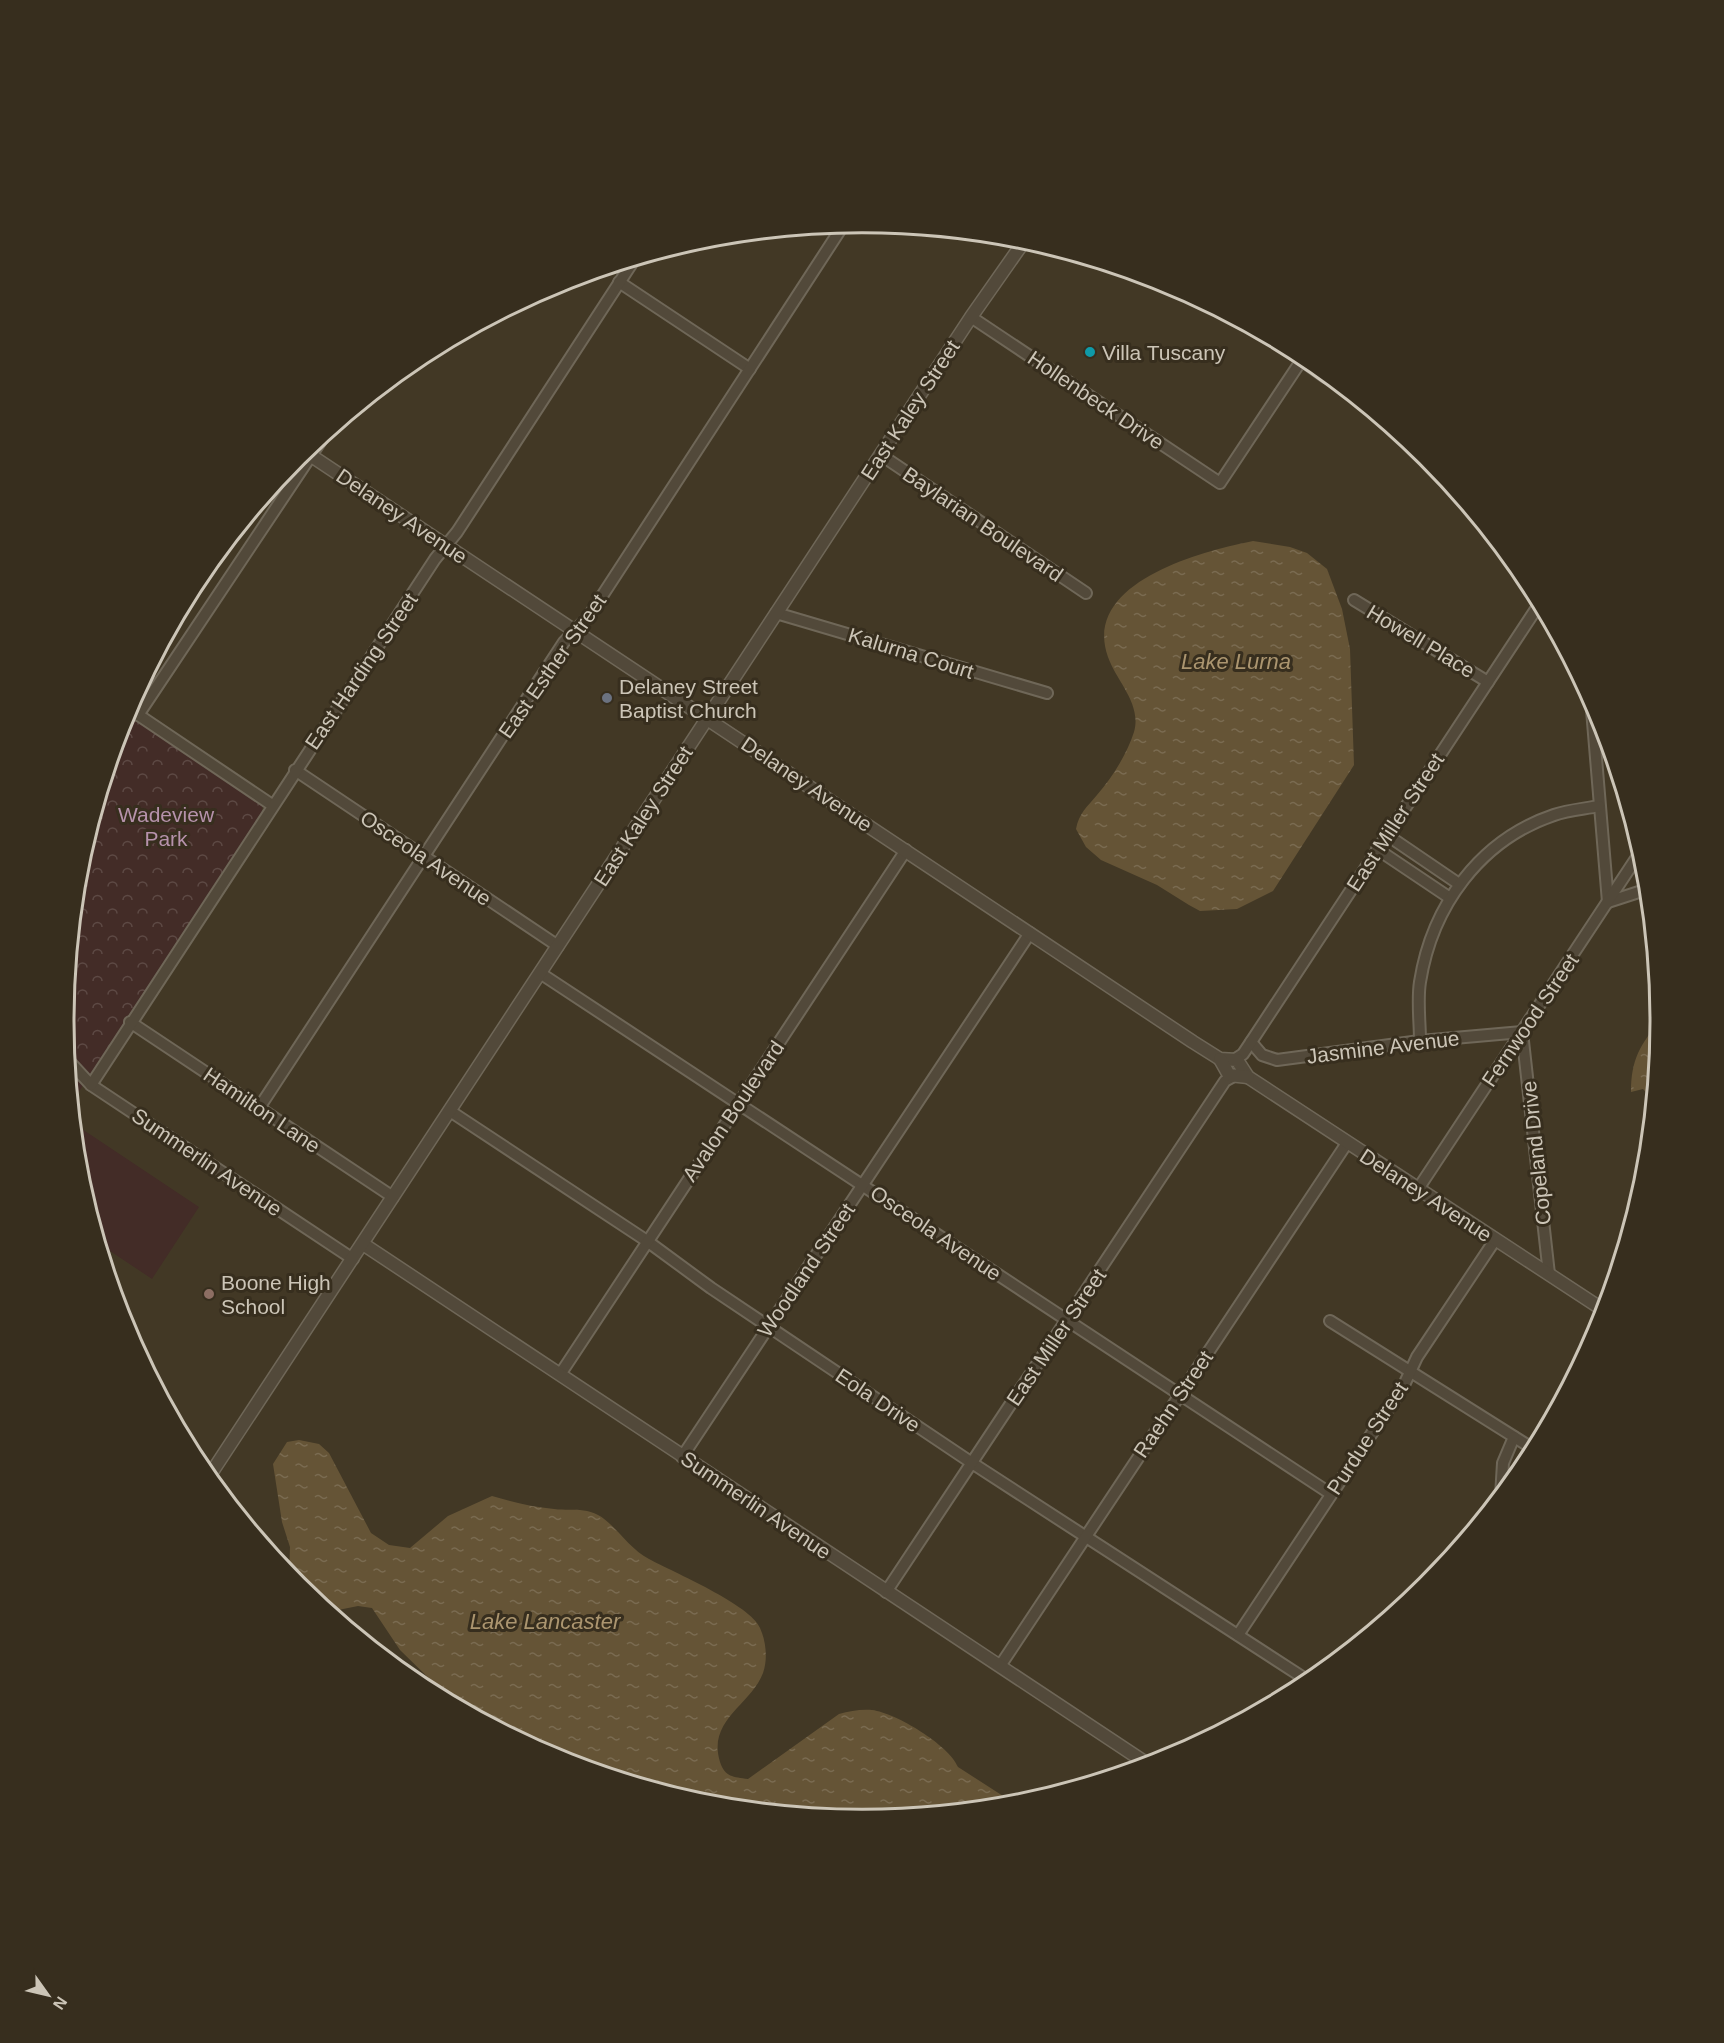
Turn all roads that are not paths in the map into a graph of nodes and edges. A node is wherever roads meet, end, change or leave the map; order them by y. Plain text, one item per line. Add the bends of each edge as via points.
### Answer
1 (838, 234) edge
2 (1019, 249) edge
3 (628, 269) edge
4 (619, 282) junction
5 (971, 317) junction
6 (750, 369) junction
7 (1308, 372) edge
8 (881, 455) junction
9 (313, 456) edge
10 (293, 476) edge
11 (446, 545) junction
12 (1086, 593) dead end
13 (1354, 600) dead end
14 (1535, 611) edge
15 (776, 613) junction
16 (575, 630) junction
17 (1488, 682) junction
18 (1047, 693) dead end
19 (138, 715) joint
20 (708, 718) junction
21 (1593, 728) edge
22 (295, 770) junction
23 (272, 805) junction
24 (1599, 806) junction
25 (1387, 835) junction
26 (1377, 849) junction
27 (906, 850) junction
28 (424, 857) junction
29 (1634, 862) edge
30 (1459, 884) junction
31 (1639, 892) edge
32 (1450, 898) junction
33 (1608, 902) junction
34 (1030, 933) junction
35 (558, 946) junction
36 (540, 973) junction
37 (130, 1022) junction
38 (1522, 1032) junction
39 (1420, 1041) junction
40 (1251, 1042) junction
41 (75, 1068) edge
42 (1234, 1068) junction
43 (91, 1085) junction
44 (737, 1102) junction
45 (259, 1108) junction
46 (450, 1112) junction
47 (1347, 1143) junction
48 (863, 1185) junction
49 (1418, 1190) junction
50 (393, 1197) junction
51 (1495, 1240) junction
52 (647, 1241) junction
53 (363, 1244) junction
54 (353, 1260) junction
55 (1548, 1274) junction
56 (1597, 1306) edge
57 (1067, 1320) junction
58 (1330, 1320) dead end
59 (768, 1327) junction
60 (1411, 1371) junction
61 (561, 1373) junction
62 (1180, 1394) junction
63 (1514, 1437) junction
64 (1527, 1445) edge
65 (682, 1456) junction
66 (972, 1463) junction
67 (213, 1470) edge
68 (1502, 1483) edge
69 (1331, 1494) junction
70 (1086, 1538) junction
71 (886, 1592) junction
72 (1238, 1635) junction
73 (1000, 1666) junction
74 (1301, 1676) edge
75 (1140, 1759) edge

1 - 6 street, East Esther Street
2 - 5 street, East Kaley Street
3 - 4 street, East Harding Street
4 - 6 street
4 - 11 street, East Harding Street
5 - 7 street, Hollenbeck Drive via 1220,483
5 - 8 street, East Kaley Street
6 - 16 street, East Esther Street via 589,616
8 - 12 street, Baylarian Boulevard
8 - 15 street, East Kaley Street
9 - 11 street, Delaney Avenue
10 - 19 street
11 - 16 street, Delaney Avenue
11 - 22 street, East Harding Street
13 - 17 street, Howell Place
14 - 17 street, East Miller Street
15 - 18 street, Kalurna Court
15 - 20 street, East Kaley Street
16 - 20 street, Delaney Avenue
16 - 28 street, East Esther Street
17 - 25 street, East Miller Street
19 - 23 street
20 - 27 street, Delaney Avenue
20 - 35 street, East Kaley Street
21 - 24 street
22 - 23 street, East Harding Street
22 - 28 street, Osceola Avenue
23 - 37 street, East Harding Street
24 - 30 street via 1556,814 1511,834
24 - 33 street
25 - 26 street, East Miller Street
25 - 30 street
26 - 32 street
26 - 40 street, East Miller Street
27 - 34 street, Delaney Avenue
27 - 44 street, Avalon Boulevard
28 - 35 street, Osceola Avenue
28 - 45 street, East Esther Street
29 - 33 street, Fernwood Street
30 - 32 street
31 - 33 street
32 - 39 street via 1428,947 1420,983
33 - 38 street, Fernwood Street
34 - 42 street, Delaney Avenue
34 - 48 street, Woodland Street
35 - 36 street, East Kaley Street
36 - 44 street, Osceola Avenue
36 - 46 street, East Kaley Street
37 - 43 street, East Harding Street
37 - 45 street, Hamilton Lane
38 - 39 street, Jasmine Avenue
38 - 49 street, Fernwood Street
38 - 55 street, Copeland Drive
39 - 40 street, Jasmine Avenue via 1277,1060 1262,1055
40 - 42 street, East Miller Street
41 - 43 street, Summerlin Avenue
42 - 47 street, Delaney Avenue
42 - 57 street, East Miller Street
43 - 54 street, Summerlin Avenue
44 - 48 street, Osceola Avenue
44 - 52 street, Avalon Boulevard
45 - 50 street, Hamilton Lane
46 - 50 street, East Kaley Street
46 - 52 street, Eola Drive
47 - 49 street, Delaney Avenue
47 - 62 street, Raehn Street
48 - 57 street, Osceola Avenue
48 - 59 street, Woodland Street
49 - 51 street, Delaney Avenue
50 - 53 street, East Kaley Street
51 - 55 street, Delaney Avenue
51 - 60 street, Purdue Street
52 - 59 street, Eola Drive
52 - 61 street, Avalon Boulevard
53 - 54 street, East Kaley Street
53 - 61 street, Summerlin Avenue
54 - 67 street
55 - 56 street, Delaney Avenue
57 - 62 street, Osceola Avenue
57 - 66 street, East Miller Street
58 - 60 street
59 - 65 street, Woodland Street
59 - 66 street, Eola Drive
60 - 63 street
60 - 69 street, Purdue Street
61 - 65 street, Summerlin Avenue
62 - 69 street, Osceola Avenue
62 - 70 street, Raehn Street
63 - 64 street
63 - 68 street via 1503,1463
65 - 71 street, Summerlin Avenue
66 - 70 street, Eola Drive
66 - 71 street, East Miller Street
69 - 72 street, Purdue Street
70 - 72 street, Eola Drive
70 - 73 street, Raehn Street
71 - 73 street, Summerlin Avenue
72 - 74 street, Eola Drive
73 - 75 street, Summerlin Avenue

